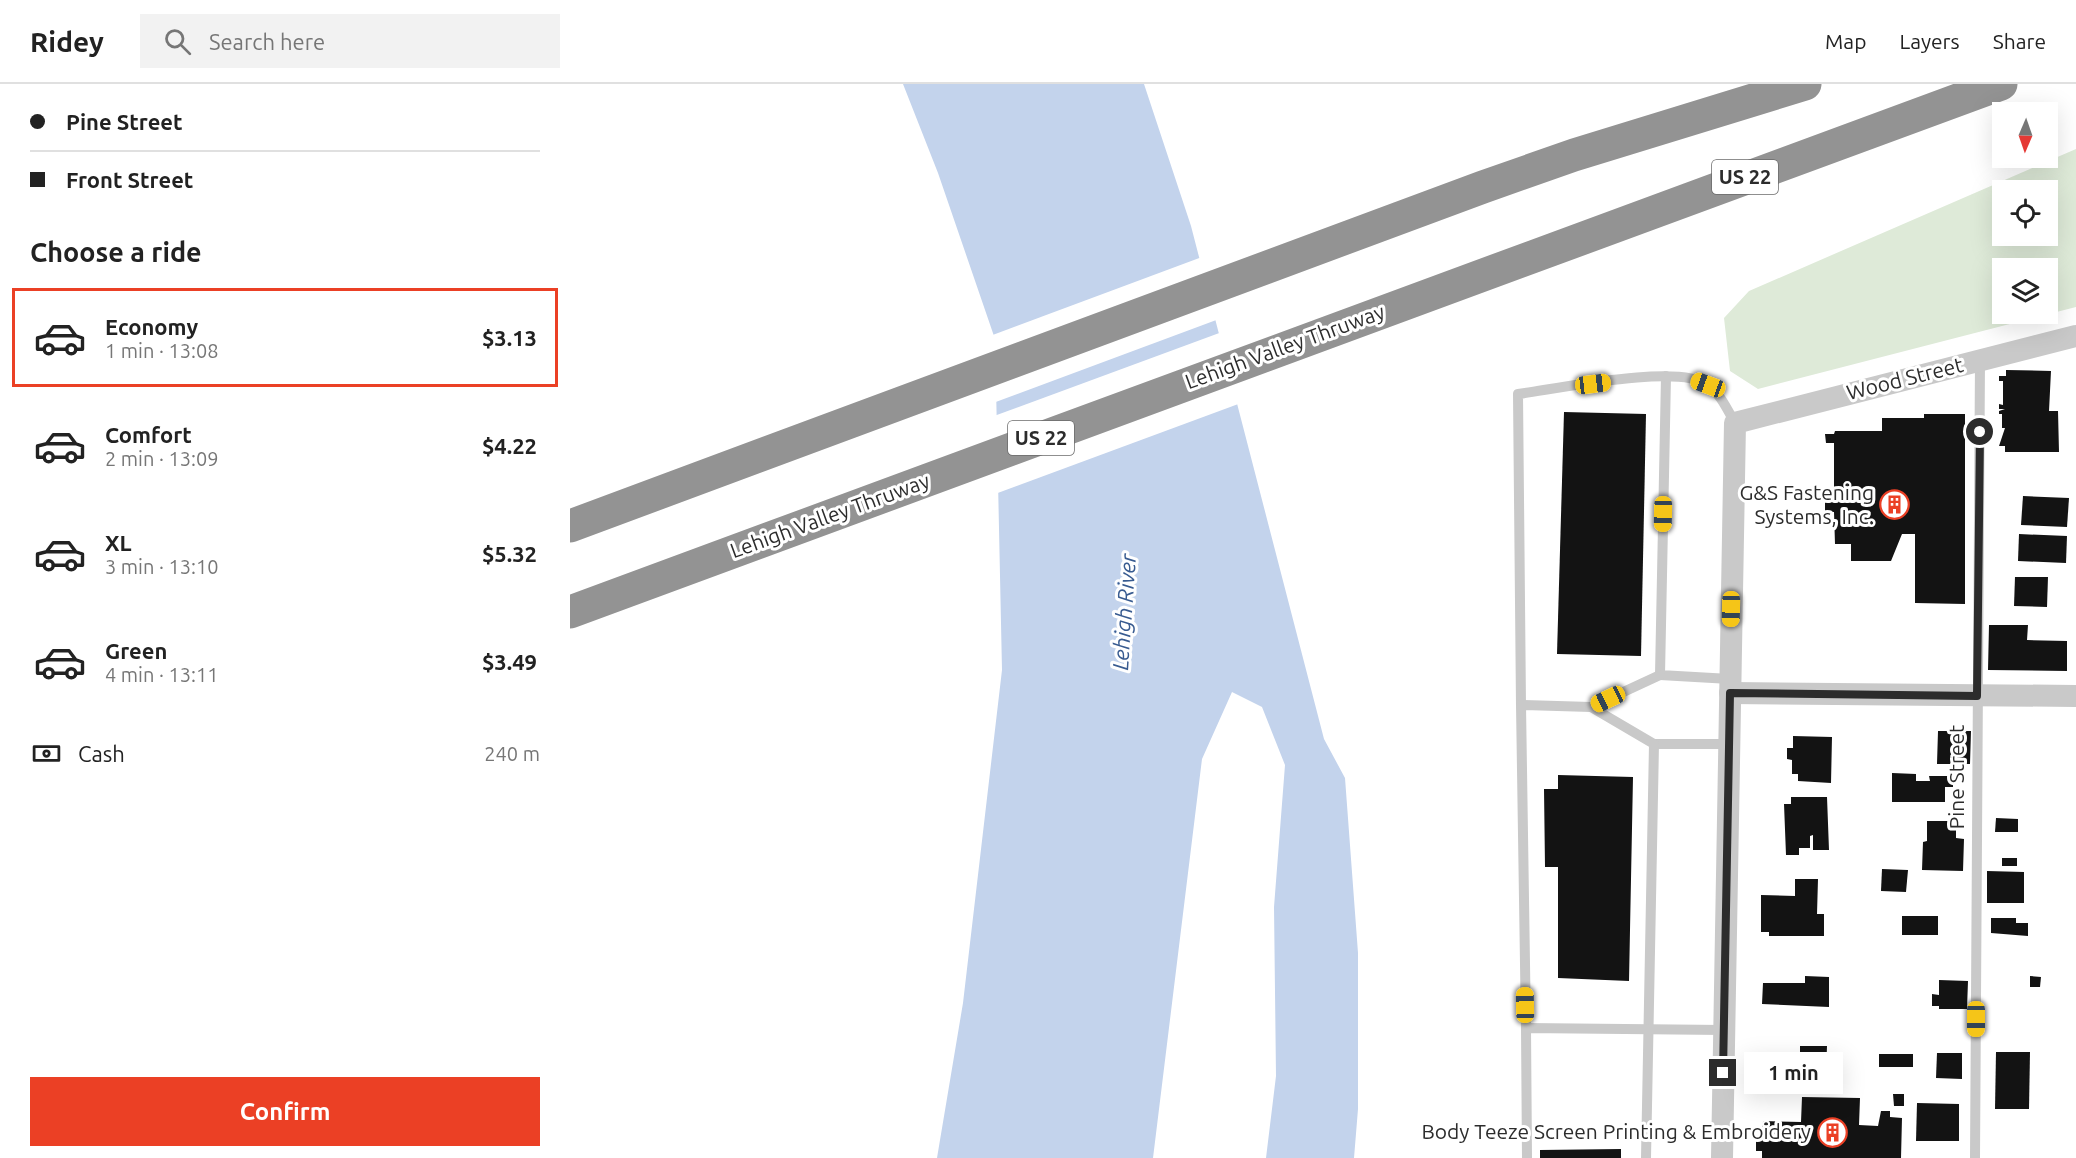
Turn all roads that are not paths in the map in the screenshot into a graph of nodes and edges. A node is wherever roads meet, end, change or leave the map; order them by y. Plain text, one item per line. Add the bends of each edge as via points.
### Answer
1 (1805, 84) edge
2 (2001, 84) edge
3 (2076, 336) edge
4 (1980, 360) junction
5 (1666, 376) junction
6 (1735, 423) junction
7 (570, 526) edge
8 (570, 612) edge
9 (1660, 675) junction
10 (1730, 686) junction
11 (1977, 696) junction
12 (2076, 696) edge
13 (1521, 705) junction
14 (1591, 707) junction
15 (1654, 744) junction
16 (1729, 744) junction
17 (1526, 1028) junction
18 (1649, 1029) junction
19 (1724, 1030) junction
20 (1527, 1158) edge
21 (1646, 1158) edge
22 (1722, 1158) edge
23 (1975, 1158) edge

1 - 7 highway via 1483,187
2 - 8 highway, Lehigh Valley Thruway / US 22
3 - 4 street, Wood Street
4 - 6 street, Wood Street
4 - 11 lane, Pine Street
5 - 6 lane via 1683,375 1708,385
5 - 9 lane
5 - 13 lane via 1518,394
6 - 10 street
9 - 10 lane
9 - 14 lane
10 - 11 street
10 - 16 street
11 - 12 street
11 - 23 lane, Pine Street
13 - 14 lane
13 - 17 lane
14 - 15 lane
15 - 16 lane
15 - 18 lane
16 - 19 street
17 - 18 lane
17 - 20 lane
18 - 19 lane
18 - 21 lane
19 - 22 street

